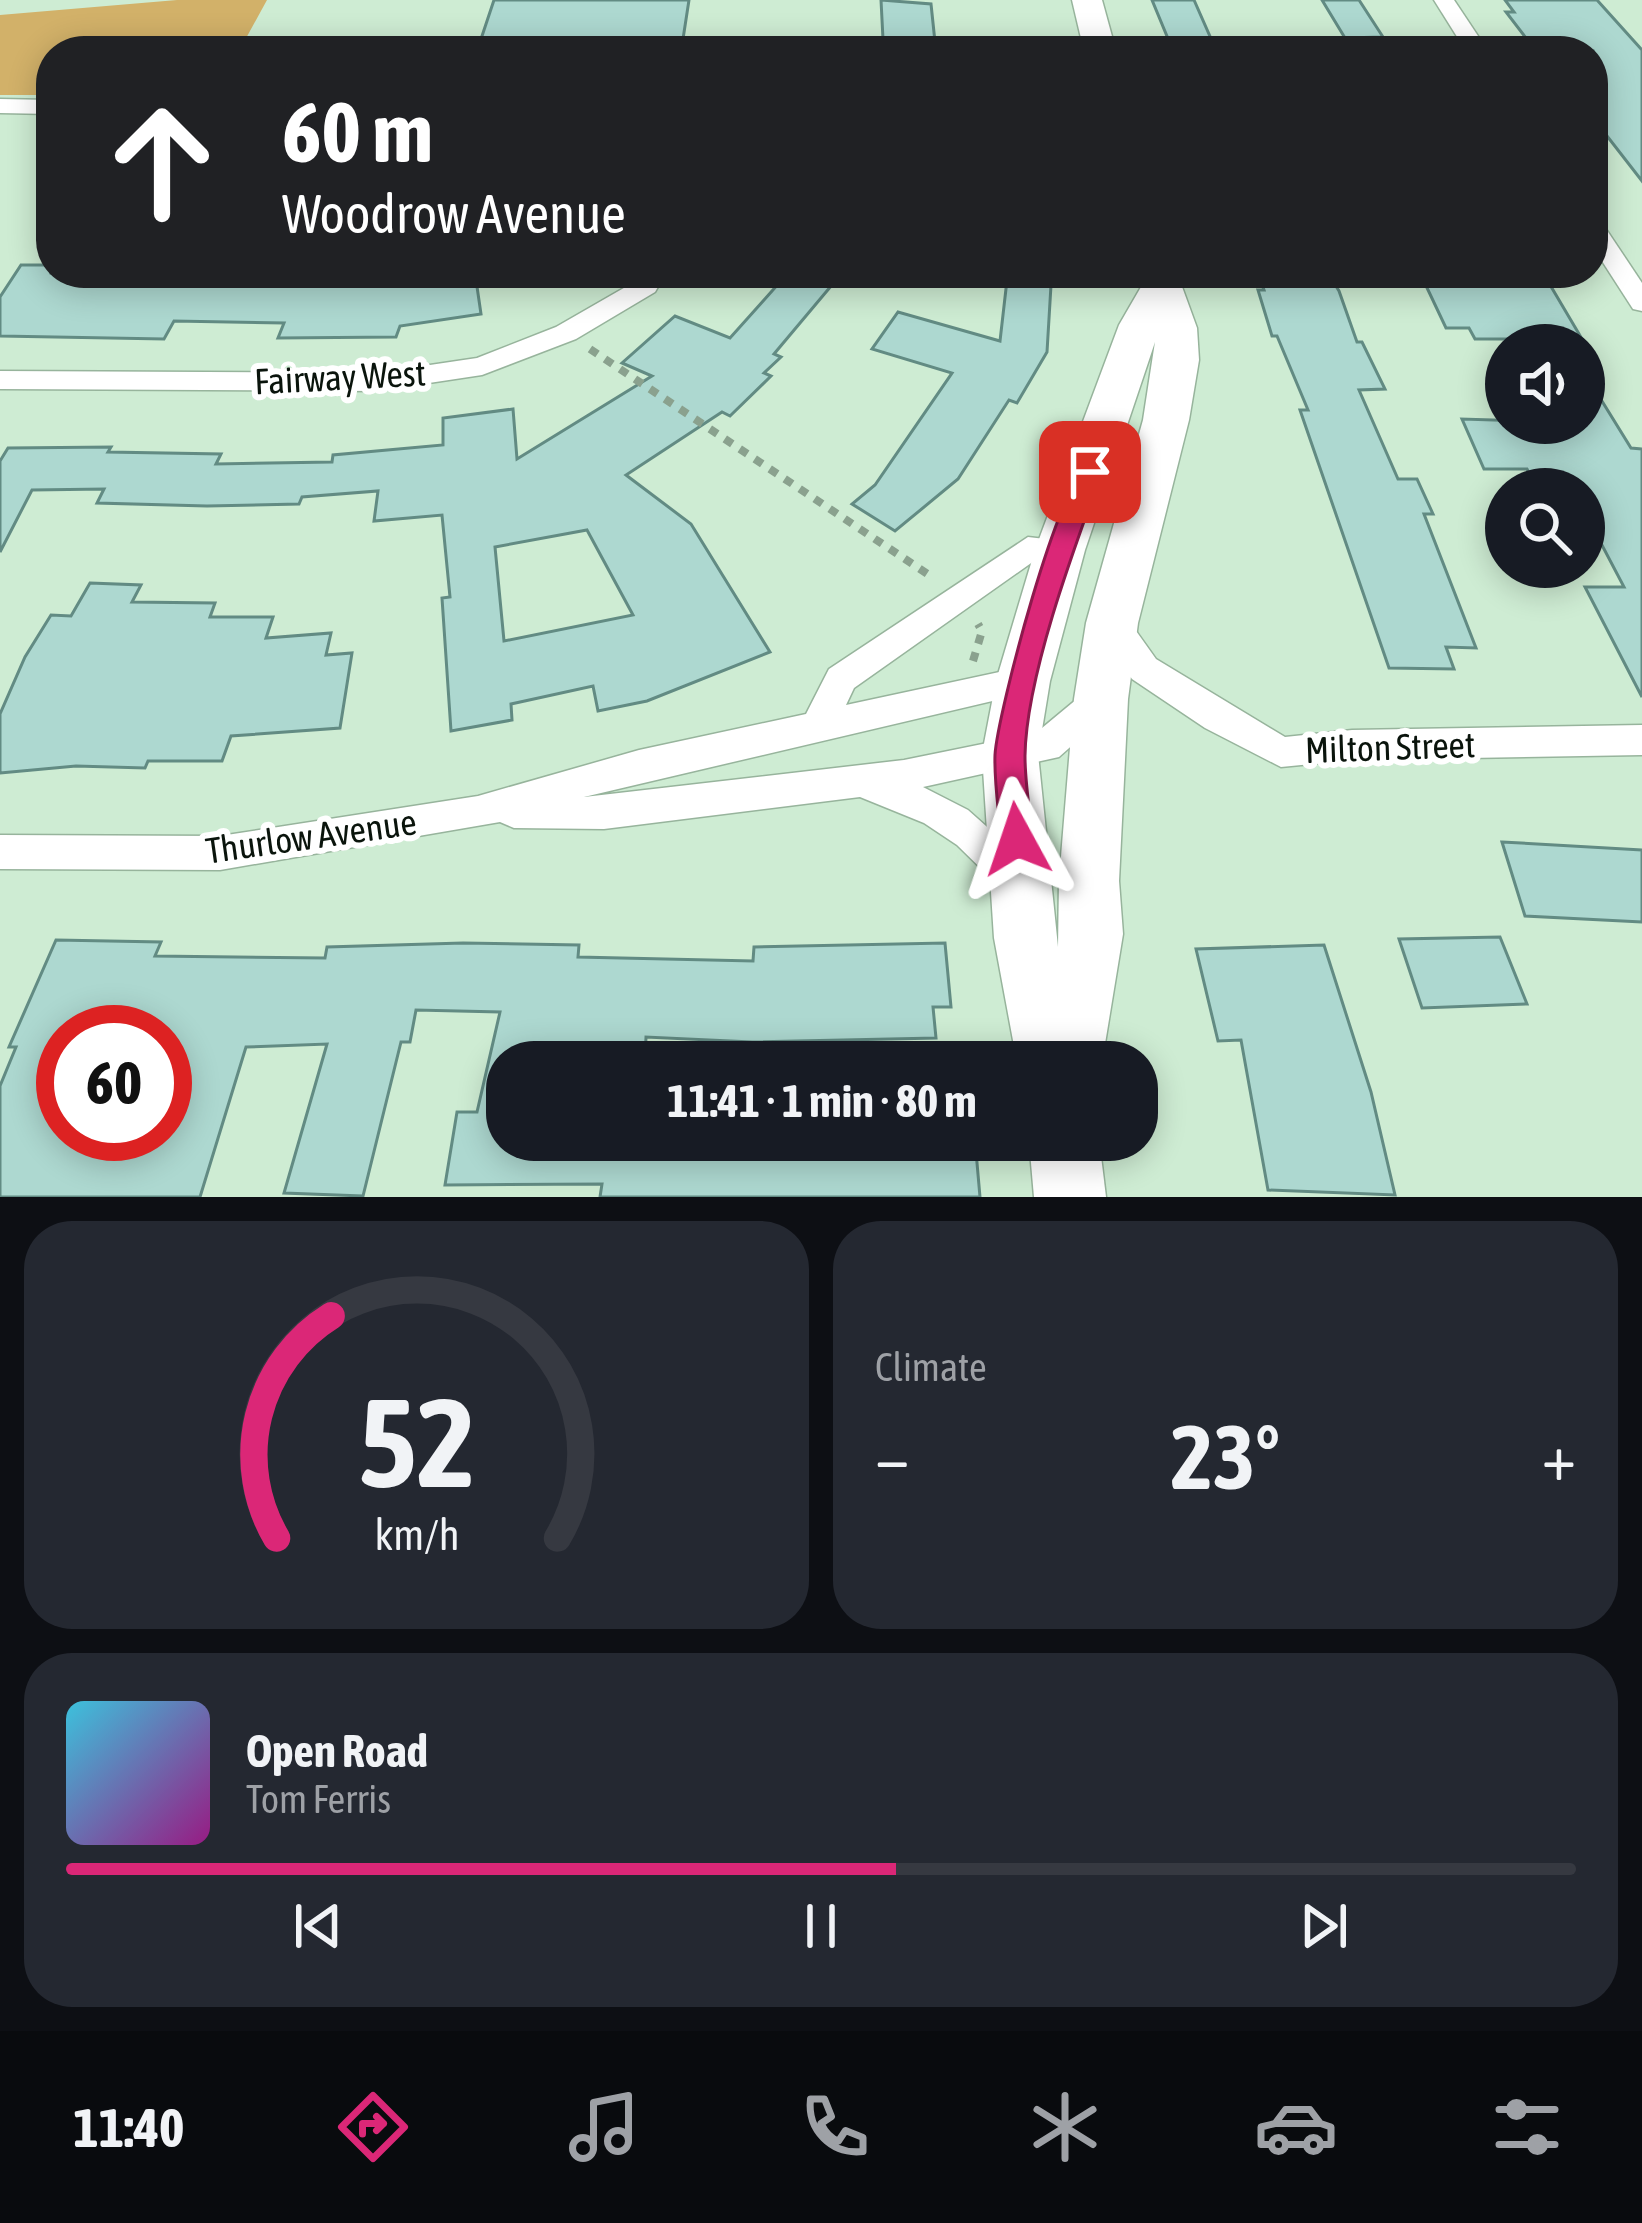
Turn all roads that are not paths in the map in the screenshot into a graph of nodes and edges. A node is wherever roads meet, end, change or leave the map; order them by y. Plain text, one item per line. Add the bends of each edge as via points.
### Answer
1 (1087, 0) edge
2 (1444, 0) edge
3 (1096, 36) edge
4 (1468, 36) edge
5 (0, 106) edge
6 (36, 107) edge
7 (1608, 251) edge
8 (643, 288) edge
9 (1156, 288) edge
10 (1162, 288) edge
11 (1642, 303) edge
12 (0, 380) edge
13 (1060, 550) junction
14 (1112, 623) junction
15 (1023, 681) junction
16 (1101, 699) junction
17 (816, 729) junction
18 (1642, 740) edge
19 (1010, 754) junction
20 (851, 783) junction
21 (478, 812) junction
22 (0, 852) edge
23 (1020, 881) junction
24 (1046, 1041) edge
25 (1073, 1041) edge
26 (1066, 1161) edge
27 (1070, 1197) edge

1 - 3 main road
2 - 4 street
5 - 6 street
7 - 11 street
8 - 12 street, Fairway West via 566,332 482,366 376,382
9 - 13 main road
10 - 14 main road via 1177,360
13 - 15 main road
13 - 17 street via 1028,549 841,679
14 - 16 main road
14 - 18 street, Milton Street via 1144,669 1281,752
15 - 17 street, Thurlow Avenue
15 - 19 main road
16 - 19 street, Thurlow Avenue via 1046,746
16 - 25 main road via 1092,934
17 - 21 street, Thurlow Avenue via 639,765
19 - 20 street, Thurlow Avenue
19 - 23 main road
20 - 21 street, Thurlow Avenue via 604,813
20 - 23 street, Thurlow Avenue via 918,798 963,824
21 - 22 street, Thurlow Avenue via 220,853
23 - 24 main road
26 - 27 main road

